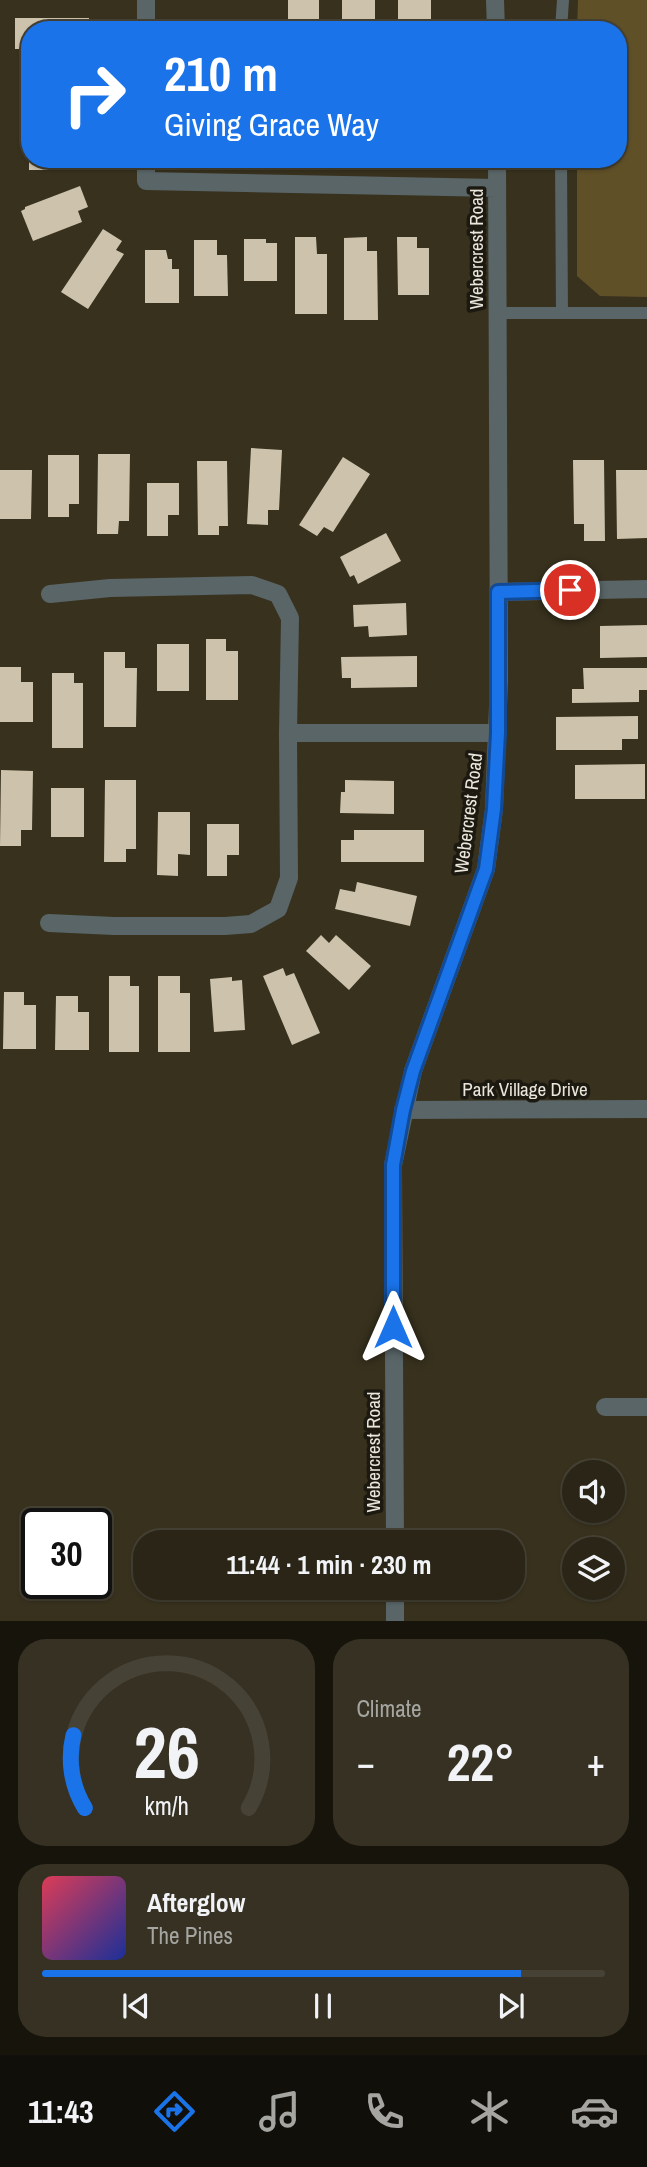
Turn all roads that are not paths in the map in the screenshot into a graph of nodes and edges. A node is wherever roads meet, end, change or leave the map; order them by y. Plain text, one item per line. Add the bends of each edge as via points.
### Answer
1 (146, 0) edge
2 (495, 0) edge
3 (562, 0) edge
4 (146, 21) edge
5 (496, 21) edge
6 (561, 21) edge
7 (146, 168) edge
8 (497, 168) edge
9 (561, 168) edge
10 (497, 188) junction
11 (496, 313) junction
12 (562, 313) junction
13 (647, 313) edge
14 (647, 589) edge
15 (498, 592) junction
16 (50, 594) dead end
17 (288, 733) junction
18 (498, 733) junction
19 (49, 923) dead end
20 (647, 1109) edge
21 (403, 1110) junction
22 (605, 1407) dead end
23 (647, 1407) edge
24 (395, 1530) edge
25 (395, 1600) edge
26 (395, 1621) edge

1 - 4 street
2 - 5 street
3 - 6 lane
7 - 10 street via 146,181
8 - 10 street, Webercrest Road
9 - 12 lane
10 - 11 street, Webercrest Road
11 - 12 lane
11 - 15 street, Webercrest Road
12 - 13 lane
14 - 15 street
15 - 18 street, Webercrest Road
16 - 17 street via 252,585 278,594 290,618
17 - 18 street
17 - 19 street via 289,878 278,909 251,924 238,925
18 - 21 street, Webercrest Road via 486,869
20 - 21 street, Park Village Drive
21 - 24 street, Webercrest Road via 393,1165
22 - 23 street
25 - 26 street

